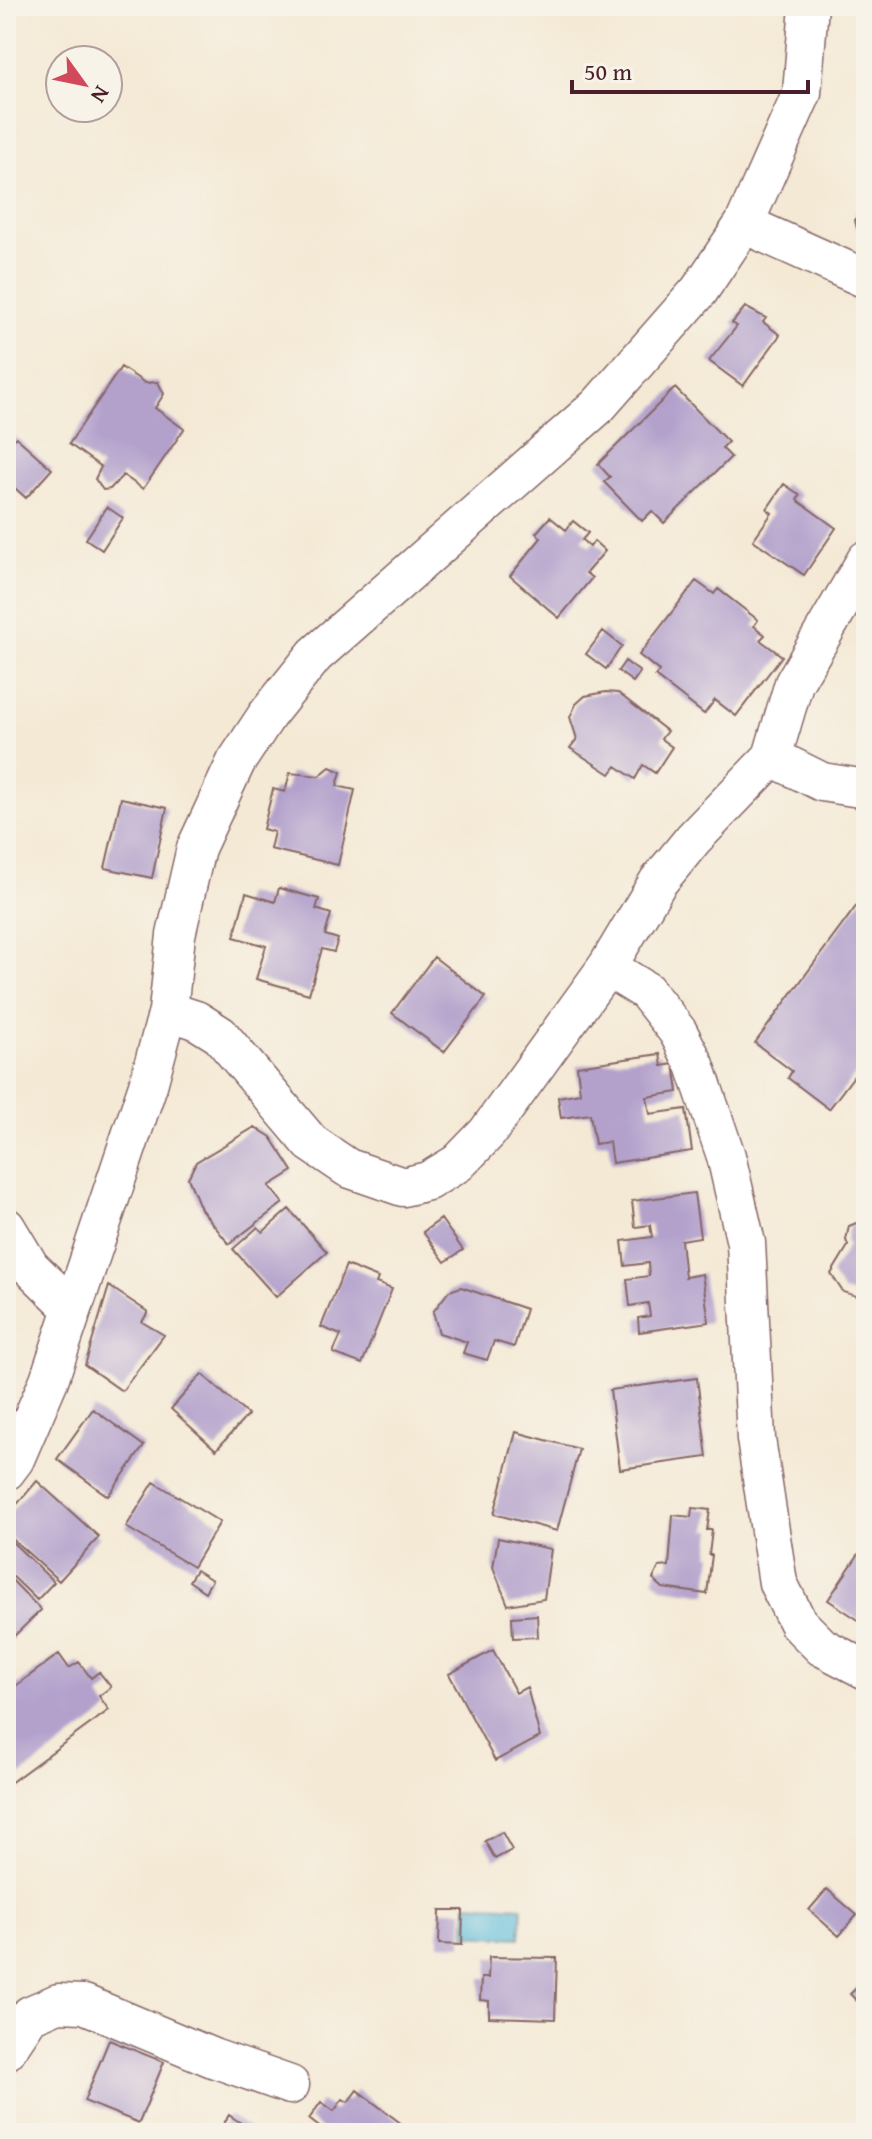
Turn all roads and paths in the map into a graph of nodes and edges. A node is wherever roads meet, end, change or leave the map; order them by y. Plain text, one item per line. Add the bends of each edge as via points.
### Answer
1 (809, 6) edge
2 (744, 224) junction
3 (866, 279) edge
4 (866, 560) edge
5 (772, 757) junction
6 (866, 789) edge
7 (607, 967) junction
8 (168, 1011) junction
9 (6, 1227) edge
10 (71, 1307) junction
11 (6, 1471) edge
12 (866, 1670) edge
13 (6, 2051) edge
14 (290, 2085) dead end

1 - 2 street via 802,93
2 - 3 street
2 - 8 street via 699,291 598,406 315,655 267,715 236,762 196,848 176,935
4 - 5 street via 794,683
5 - 6 street via 822,782
5 - 7 street via 658,882
7 - 8 street via 487,1133 458,1163 428,1181 403,1187 348,1168 311,1143 220,1035
7 - 12 street via 646,991 678,1032 726,1156 746,1243 756,1439 778,1583 798,1623 822,1647
8 - 10 street via 148,1085
9 - 10 street via 30,1267
10 - 11 street via 49,1380
13 - 14 street via 30,2015 58,2003 84,2004

